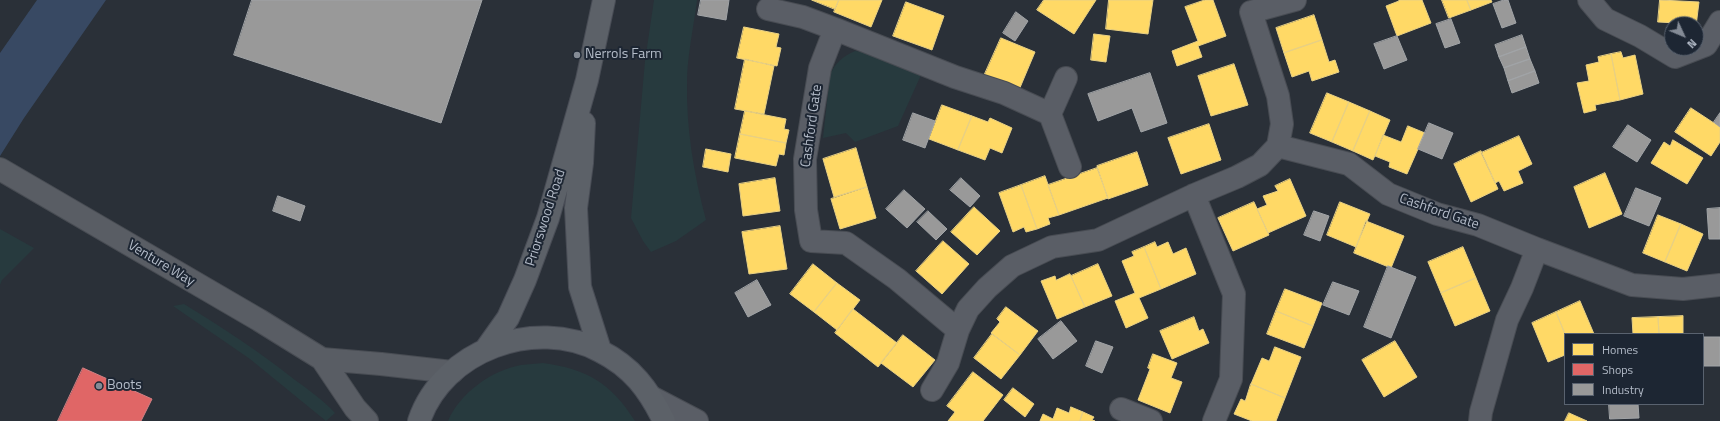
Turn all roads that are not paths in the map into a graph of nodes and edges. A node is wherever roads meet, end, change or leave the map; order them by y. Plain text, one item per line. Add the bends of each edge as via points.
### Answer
1 (604, 0) edge
2 (1295, 0) edge
3 (1589, 0) edge
4 (1248, 6) edge
5 (768, 10) dead end
6 (1720, 22) edge
7 (835, 29) junction
8 (1066, 78) dead end
9 (587, 80) junction
10 (1050, 114) junction
11 (1278, 146) junction
12 (1070, 167) dead end
13 (6, 173) edge
14 (1194, 195) junction
15 (1537, 249) junction
16 (1720, 285) edge
17 (958, 330) junction
18 (486, 349) junction
19 (600, 350) junction
20 (322, 359) junction
21 (452, 372) junction
22 (932, 390) dead end
23 (653, 398) junction
24 (1121, 409) dead end
25 (367, 421) edge
26 (419, 421) edge
27 (664, 421) edge
28 (697, 421) edge
29 (1151, 421) edge
30 (1214, 421) edge
31 (1480, 421) edge

1 - 9 main road, Priorswood Road
2 - 4 street
3 - 6 street via 1605,19 1675,57 1706,45
4 - 11 street via 1278,96 1282,124
5 - 7 street
7 - 10 street via 955,77 1004,93
7 - 17 street, Cashford Gate via 820,68 806,159 806,210 811,241 846,243 897,279
8 - 10 street
9 - 18 main road, Priorswood Road via 548,218 526,280 508,318
9 - 19 main road, Priorswood Road via 582,163 576,208 577,248 580,287
10 - 12 street
11 - 14 street via 1260,165
11 - 15 street, Cashford Gate via 1349,164 1388,194 1437,214 1478,225
13 - 20 street, Venture Way
14 - 17 street via 1098,240 1052,247 1012,266 968,309
14 - 30 street via 1234,294 1231,379
15 - 16 street, Cashford Gate via 1632,285 1683,289
15 - 31 street via 1507,320
17 - 22 street via 948,363
18 - 19 main road via 514,340 543,337 572,340
18 - 21 main road
19 - 23 main road via 638,379
20 - 21 street, Venture Way
20 - 25 street, Venture Way via 355,408
21 - 26 main road via 435,392
23 - 27 main road
23 - 28 street
24 - 29 street

